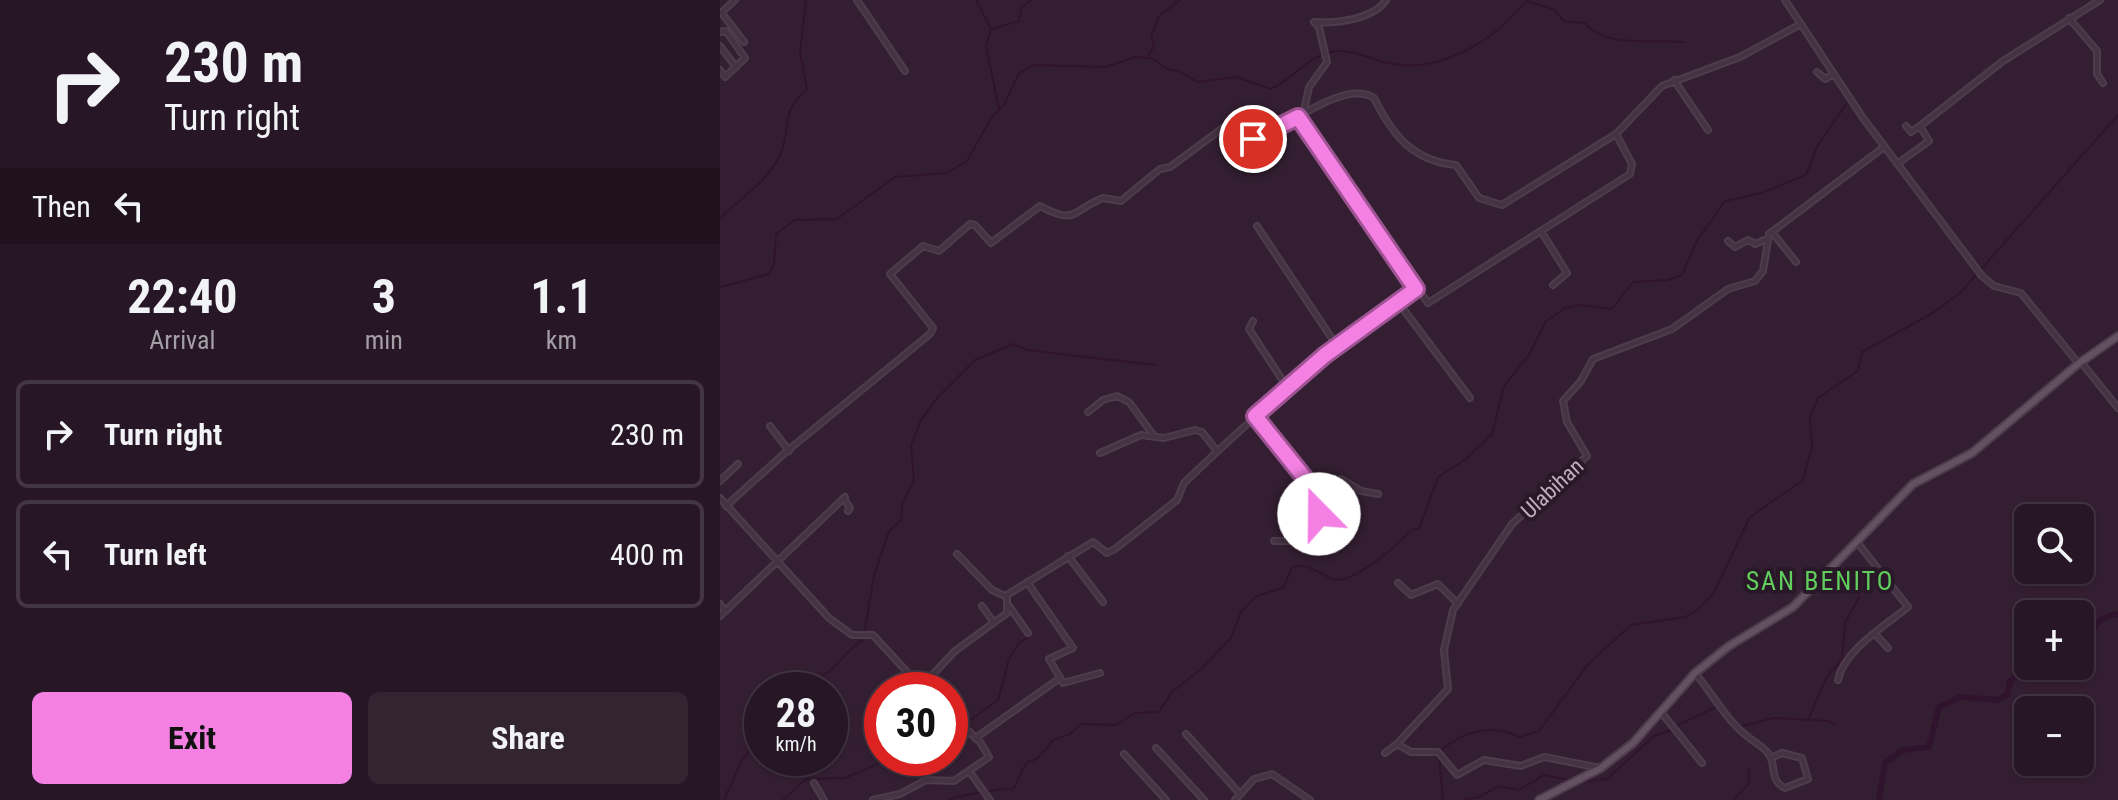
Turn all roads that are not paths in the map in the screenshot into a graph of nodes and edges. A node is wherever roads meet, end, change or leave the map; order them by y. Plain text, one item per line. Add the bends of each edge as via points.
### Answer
1 (857, 0) edge
2 (1386, 0) edge
3 (1785, 0) edge
4 (2100, 0) edge
5 (733, 1) edge
6 (721, 13) edge
7 (2069, 18) junction
8 (1799, 25) junction
9 (720, 32) edge
10 (744, 42) dead end
11 (720, 46) edge
12 (736, 67) junction
13 (720, 70) edge
14 (905, 71) dead end
15 (1817, 72) dead end
16 (1833, 74) junction
17 (1825, 79) junction
18 (1674, 80) junction
19 (1819, 83) dead end
20 (2103, 83) dead end
21 (1301, 116) junction
22 (1906, 126) dead end
23 (1920, 126) junction
24 (1708, 130) dead end
25 (1616, 134) junction
26 (1884, 147) junction
27 (1897, 164) junction
28 (1257, 226) dead end
29 (1541, 231) junction
30 (1772, 232) junction
31 (1767, 239) junction
32 (1728, 241) dead end
33 (1796, 262) dead end
34 (1553, 285) dead end
35 (1416, 289) junction
36 (1398, 302) junction
37 (1253, 321) dead end
38 (2118, 336) edge
39 (1337, 346) junction
40 (2079, 363) junction
41 (1287, 387) junction
42 (1470, 398) dead end
43 (2118, 408) edge
44 (1088, 412) dead end
45 (1255, 416) junction
46 (770, 426) dead end
47 (1154, 436) junction
48 (789, 451) junction
49 (1217, 451) junction
50 (1100, 453) dead end
51 (738, 464) dead end
52 (720, 481) edge
53 (1378, 494) dead end
54 (1320, 497) junction
55 (720, 498) edge
56 (726, 506) junction
57 (848, 511) dead end
58 (1274, 541) dead end
59 (1857, 542) junction
60 (957, 554) dead end
61 (1068, 556) junction
62 (775, 562) junction
63 (1027, 582) junction
64 (1398, 583) dead end
65 (1005, 596) junction
66 (1103, 602) dead end
67 (720, 604) edge
68 (1008, 604) junction
69 (1458, 604) junction
70 (982, 606) dead end
71 (725, 611) junction
72 (720, 616) edge
73 (994, 623) junction
74 (1028, 633) dead end
75 (1875, 634) junction
76 (1888, 648) dead end
77 (1100, 673) dead end
78 (1695, 673) junction
79 (1060, 678) junction
80 (1838, 680) dead end
81 (1661, 712) junction
82 (968, 733) edge
83 (1186, 734) dead end
84 (976, 739) junction
85 (1397, 744) junction
86 (1156, 748) dead end
87 (1385, 753) dead end
88 (1124, 754) dead end
89 (1771, 758) junction
90 (1702, 763) dead end
91 (1601, 768) junction
92 (969, 771) junction
93 (814, 783) dead end
94 (1240, 794) junction
95 (987, 796) edge
96 (824, 800) edge
97 (873, 800) edge
98 (1166, 800) edge
99 (1204, 800) edge
100 (1235, 800) edge
101 (1310, 800) edge
102 (1539, 800) edge

1 - 14 street
2 - 21 street via 1373,12 1314,22 1327,62 1309,87
3 - 8 street
4 - 7 street
5 - 6 street
6 - 10 street
7 - 20 street via 2097,51 2097,74
7 - 23 street
8 - 16 street
8 - 18 street via 1740,57
9 - 12 street via 726,31 744,56
11 - 12 street
12 - 13 street via 725,77
15 - 17 street
16 - 17 street
16 - 26 street
17 - 19 street
18 - 24 street
18 - 25 street via 1654,92
21 - 25 street via 1352,94 1371,95 1395,137 1424,158 1456,165 1479,198 1502,205
21 - 35 street
21 - 48 street via 1257,139 1231,122 1121,201 1103,198 1074,217 1054,215 1040,206 993,243 972,224 938,252 923,246 890,274 932,331
22 - 23 street via 1911,132
23 - 27 street via 1929,141
25 - 29 street via 1632,164 1630,174
26 - 27 street
26 - 30 street, Ulabihan
27 - 40 street via 1982,276 1994,286 2021,293
28 - 39 street
29 - 34 street via 1567,273
29 - 35 street via 1432,301 1426,302
30 - 31 street, Ulabihan
30 - 33 street
31 - 32 street via 1735,247
31 - 69 street, Ulabihan via 1763,271 1755,281 1728,289 1672,329 1593,359 1563,401 1567,422 1587,456 1512,524
35 - 36 street
36 - 39 street
36 - 42 street
37 - 41 street via 1249,329
38 - 40 main road
39 - 41 street
40 - 43 street
40 - 59 main road via 1972,453 1913,484
41 - 45 street
44 - 47 street via 1117,396 1132,405
45 - 49 street
45 - 54 street
46 - 48 street
47 - 49 street via 1199,430
47 - 50 street via 1137,437
48 - 56 street
49 - 61 street via 1184,483 1177,500 1115,549 1107,553 1096,542
51 - 52 street
53 - 54 street via 1341,479
54 - 58 street via 1319,514 1295,541
55 - 56 street
56 - 62 street
57 - 62 street via 845,500
59 - 75 street via 1908,607
59 - 78 main road via 1793,607
60 - 65 street via 992,590
61 - 63 street
61 - 66 street
62 - 71 street
62 - 73 street via 847,633 866,635 921,687 955,651
63 - 65 street
63 - 79 street via 1073,648 1049,659
64 - 69 street via 1411,595 1438,584
65 - 68 street
67 - 71 street
68 - 73 street via 1007,613
68 - 74 street
69 - 85 street, Ulabihan via 1444,650 1448,689
70 - 73 street
71 - 72 street
75 - 76 street
75 - 80 street via 1841,667
77 - 79 street via 1064,684
78 - 81 main road
78 - 89 street
79 - 84 street
81 - 90 street
81 - 91 main road
82 - 84 street
83 - 94 street
84 - 92 street via 989,757
85 - 87 street, Ulabihan
85 - 91 street via 1411,752 1438,752 1457,775 1484,760 1521,766 1544,757
86 - 99 street
88 - 98 street
89 - 89 street via 1791,753 1802,758 1808,779 1780,786
91 - 102 main road
92 - 95 street
92 - 97 street via 954,781 926,780
93 - 96 street
94 - 100 street
94 - 101 street via 1254,779 1272,774

